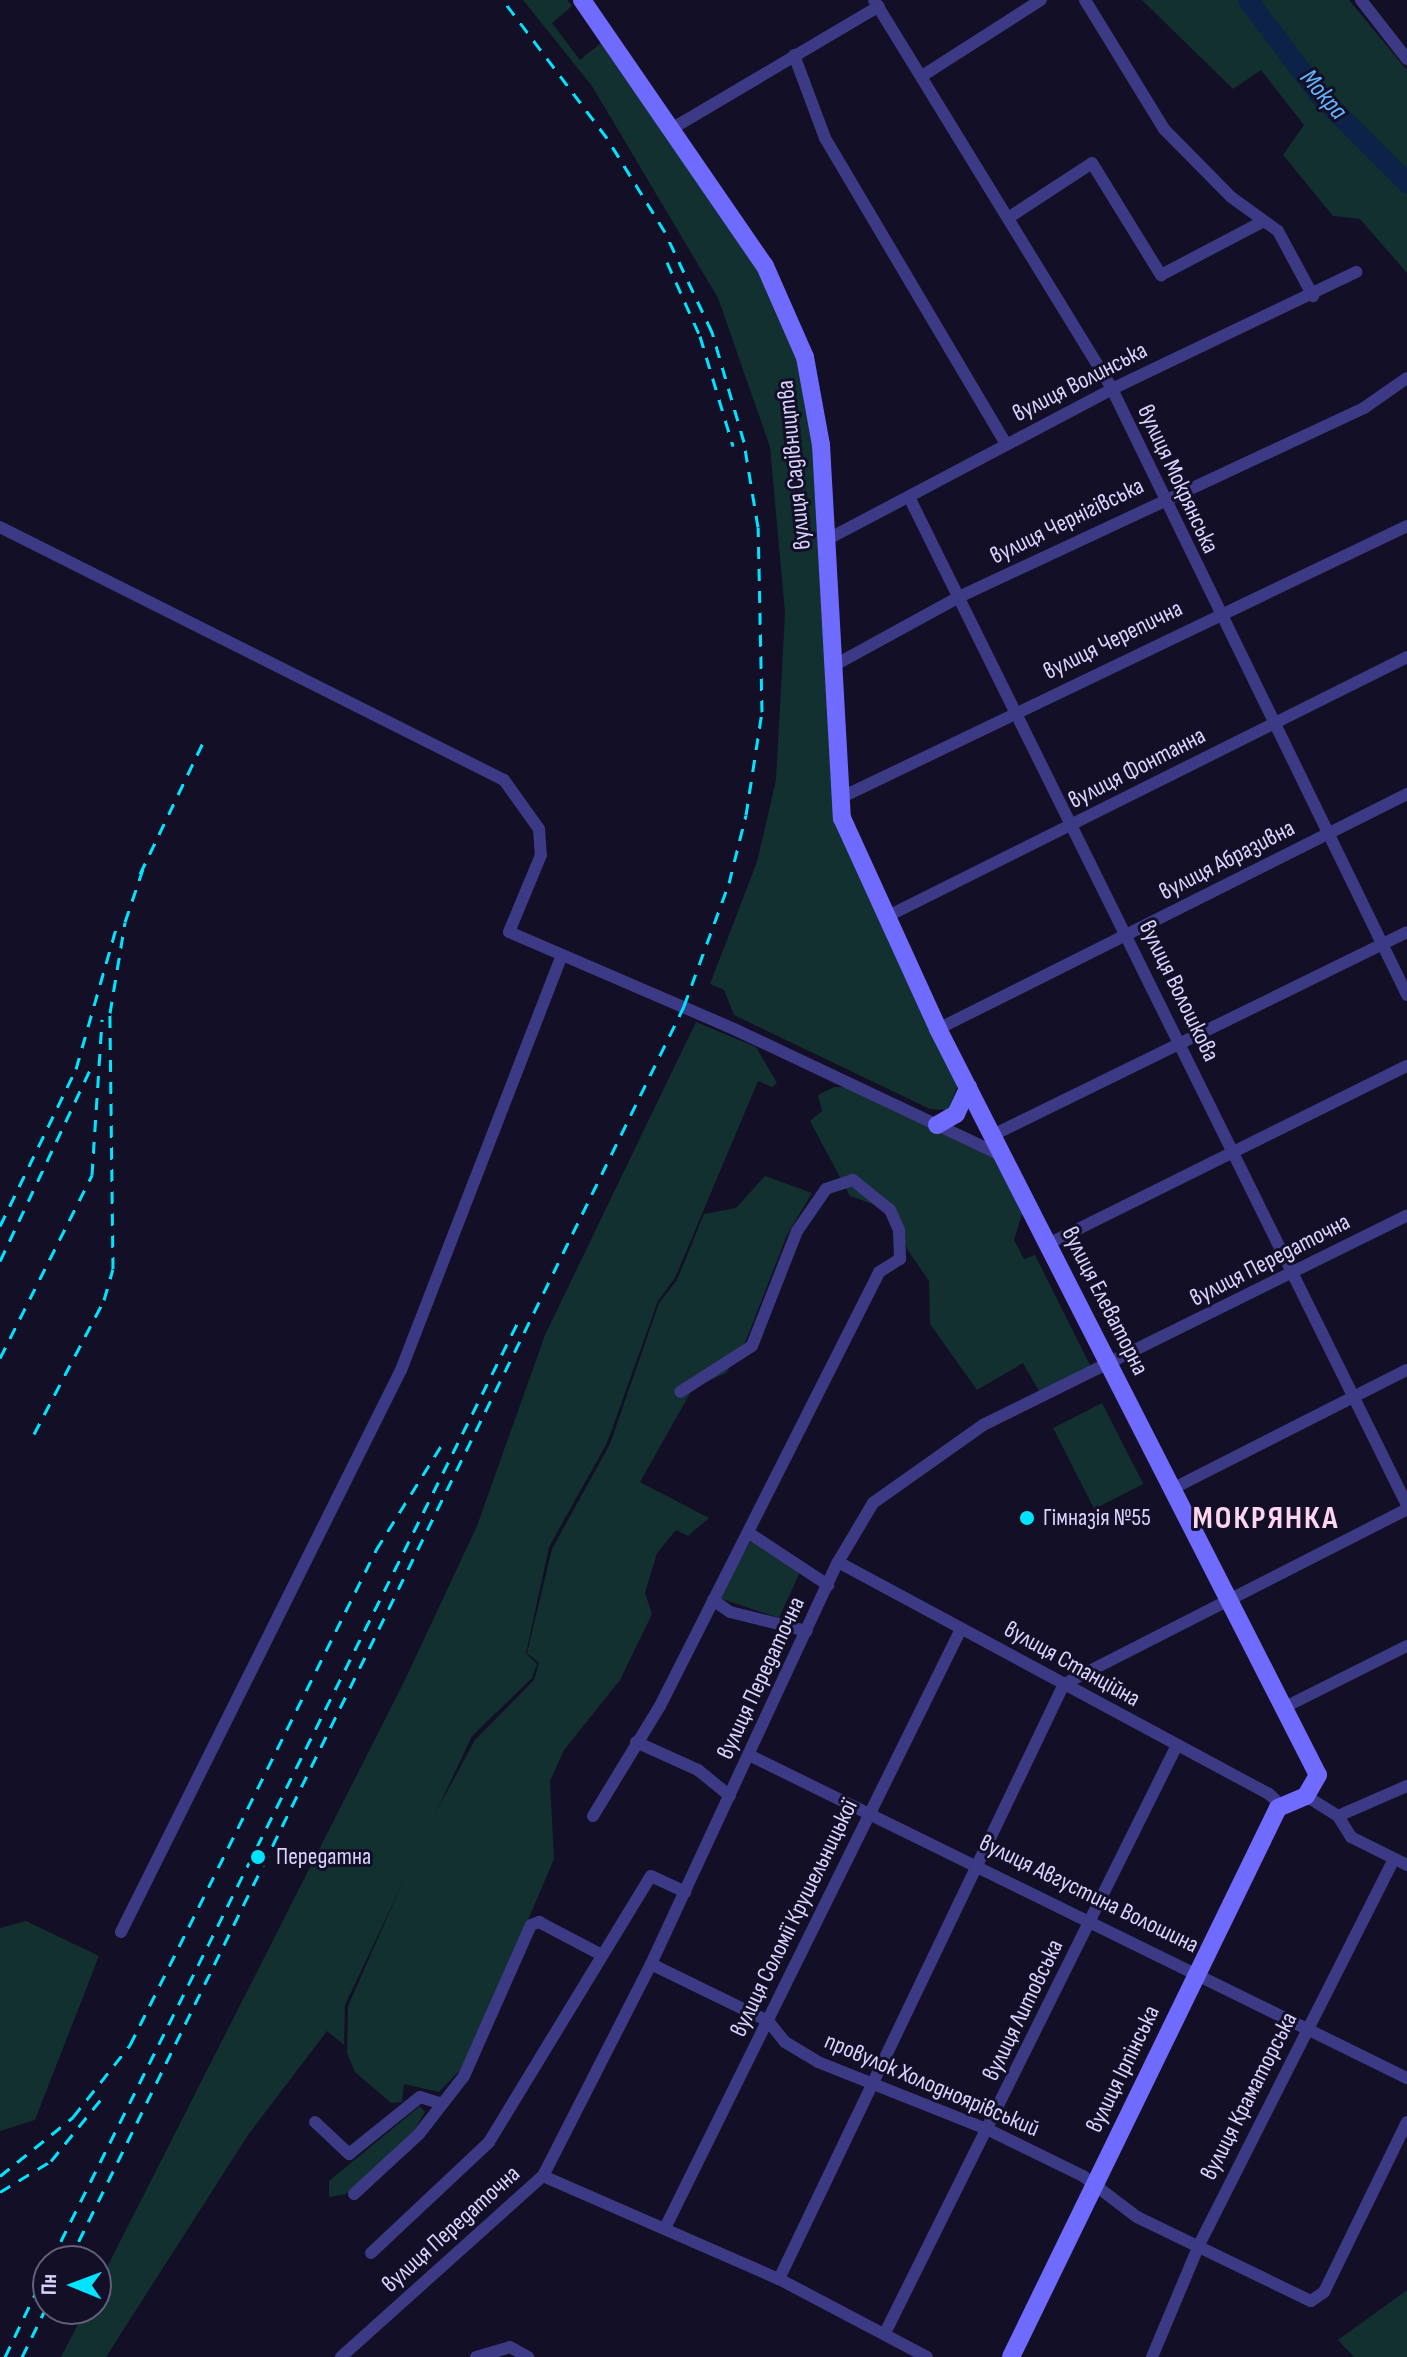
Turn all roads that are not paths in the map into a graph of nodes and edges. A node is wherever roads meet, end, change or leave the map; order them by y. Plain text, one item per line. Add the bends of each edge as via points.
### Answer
1 (582, 0) edge
2 (1041, 0) edge
3 (1085, 0) edge
4 (1361, 0) edge
5 (876, 3) edge
6 (794, 55) junction
7 (1407, 59) edge
8 (922, 76) junction
9 (673, 128) junction
10 (1008, 218) junction
11 (1264, 221) junction
12 (1356, 272) dead end
13 (1313, 296) junction
14 (1407, 378) edge
15 (1112, 389) junction
16 (1006, 444) junction
17 (909, 497) junction
18 (1163, 499) junction
19 (1407, 526) edge
20 (0, 527) edge
21 (828, 539) junction
22 (961, 596) junction
23 (1216, 614) junction
24 (1407, 657) edge
25 (833, 666) junction
26 (1017, 712) junction
27 (1271, 725) junction
28 (1407, 794) edge
29 (840, 798) junction
30 (1072, 825) junction
31 (1326, 835) junction
32 (886, 917) junction
33 (1407, 932) edge
34 (1126, 935) junction
35 (1382, 944) junction
36 (562, 955) junction
37 (1407, 995) edge
38 (938, 1029) junction
39 (1181, 1045) junction
40 (1407, 1066) edge
41 (968, 1088) junction
42 (937, 1125) junction
43 (993, 1135) junction
44 (1233, 1152) junction
45 (1004, 1157) junction
46 (1407, 1215) edge
47 (1048, 1244) junction
48 (1290, 1274) junction
49 (1111, 1365) junction
50 (1407, 1370) edge
51 (680, 1392) dead end
52 (1354, 1396) junction
53 (1174, 1488) junction
54 (1407, 1507) edge
55 (749, 1533) junction
56 (838, 1562) junction
57 (828, 1585) junction
58 (713, 1600) junction
59 (1231, 1600) junction
60 (961, 1629) junction
61 (807, 1631) junction
62 (1407, 1646) edge
63 (1064, 1684) junction
64 (1287, 1706) junction
65 (636, 1742) junction
66 (1176, 1747) junction
67 (749, 1755) junction
68 (1407, 1786) edge
69 (730, 1796) junction
70 (1306, 1796) junction
71 (1282, 1806) junction
72 (870, 1813) junction
73 (593, 1816) dead end
74 (1338, 1816) junction
75 (1394, 1859) junction
76 (1407, 1865) edge
77 (979, 1866) junction
78 (685, 1892) junction
79 (1092, 1920) junction
80 (121, 1932) dead end
81 (600, 1954) junction
82 (651, 1964) junction
83 (1198, 1971) junction
84 (768, 2021) junction
85 (1307, 2029) junction
86 (1407, 2078) edge
87 (874, 2084) junction
88 (440, 2103) junction
89 (315, 2122) dead end
90 (1407, 2122) edge
91 (989, 2130) junction
92 (543, 2176) junction
93 (1093, 2184) junction
94 (354, 2194) dead end
95 (666, 2226) junction
96 (1200, 2243) junction
97 (371, 2253) dead end
98 (779, 2279) junction
99 (885, 2333) junction
100 (341, 2357) edge
101 (476, 2357) edge
102 (528, 2357) edge
103 (927, 2357) edge
104 (1011, 2357) edge
105 (1152, 2357) edge

1 - 9 street, вулиця Садівництва
2 - 8 street
3 - 11 street via 1164,129 1231,197
4 - 7 street
5 - 6 street
5 - 8 street, вулиця Мокрянська
6 - 9 street
6 - 16 street via 825,138
8 - 10 street, вулиця Мокрянська
9 - 21 street, вулиця Садівництва via 789,311 815,398
10 - 11 street via 1092,163 1161,275
10 - 15 street, вулиця Мокрянська
11 - 13 street via 1278,231
12 - 13 street, вулиця Волинська
13 - 15 street, вулиця Волинська
14 - 18 street, вулиця Чернігівська via 1364,408
15 - 16 street, вулиця Волинська
15 - 18 street, вулиця Мокрянська
16 - 17 street, вулиця Волинська
17 - 21 street, вулиця Волинська
17 - 22 street, вулиця Волошкова
18 - 22 street, вулиця Чернігівська
18 - 23 street, вулиця Мокрянська
19 - 23 street, вулиця Черепична
20 - 36 street via 504,780 539,829 541,855 509,932
21 - 25 street, вулиця Садівництва
22 - 25 street, вулиця Чернігівська
22 - 26 street, вулиця Волошкова
23 - 26 street, вулиця Черепична
23 - 27 street, вулиця Мокрянська
24 - 27 street, вулиця Фонтанна
25 - 29 street, вулиця Садівництва
26 - 29 street, вулиця Черепична
26 - 30 street, вулиця Волошкова
27 - 30 street, вулиця Фонтанна
27 - 31 street, вулиця Мокрянська
28 - 31 street, вулиця Абразивна
29 - 32 street, вулиця Елеваторна
30 - 32 street, вулиця Фонтанна
30 - 34 street, вулиця Волошкова
31 - 34 street, вулиця Абразивна
31 - 35 street, вулиця Мокрянська
32 - 38 street, вулиця Елеваторна
33 - 35 street
34 - 38 street, вулиця Абразивна
34 - 39 street, вулиця Волошкова
35 - 37 street, вулиця Мокрянська
35 - 39 street
36 - 42 street
36 - 80 street via 401,1370
38 - 41 street, вулиця Елеваторна
39 - 43 street
39 - 44 street, вулиця Волошкова
40 - 44 street
41 - 42 street via 956,1114
41 - 43 street, вулиця Елеваторна
42 - 45 street
43 - 45 street, вулиця Елеваторна
44 - 47 street
44 - 48 street, вулиця Волошкова
45 - 47 street, вулиця Елеваторна
46 - 48 street, вулиця Передаточна
47 - 49 street, вулиця Елеваторна
48 - 49 street, вулиця Передаточна
48 - 52 street, вулиця Волошкова
49 - 53 street, вулиця Елеваторна
49 - 56 street, вулиця Передаточна via 983,1425 906,1475 873,1503
50 - 52 street
51 - 55 street via 752,1346 797,1231 826,1189 853,1180 890,1210 899,1230 900,1259 879,1272
52 - 53 street
52 - 54 street, вулиця Волошкова
53 - 59 street, вулиця Елеваторна
54 - 59 street
55 - 57 street
55 - 58 street
56 - 57 street, вулиця Передаточна
56 - 60 street, вулиця Станційна
57 - 61 street, вулиця Передаточна
58 - 61 street via 730,1612
58 - 65 street
59 - 63 street
59 - 64 street, вулиця Елеваторна
60 - 63 street, вулиця Станційна
60 - 72 street, вулиця Соломії Крушельницької
61 - 67 street, вулиця Передаточна
62 - 64 street
63 - 66 street, вулиця Станційна
63 - 77 street
64 - 70 street, вулиця Елеваторна via 1318,1775
65 - 69 street via 698,1770
65 - 73 street
66 - 71 street, вулиця Станційна via 1269,1794
66 - 79 street, вулиця Литовська
67 - 69 street, вулиця Передаточна
67 - 72 street, вулиця Августина Волошина
68 - 74 street
69 - 78 street, вулиця Передаточна
70 - 71 street
70 - 74 street
71 - 83 street, вулиця Ірпінська
72 - 77 street, вулиця Августина Волошина
72 - 84 street, вулиця Соломії Крушельницької
74 - 75 street via 1351,1837
75 - 76 street
75 - 85 street, вулиця Краматорська
77 - 79 street, вулиця Августина Волошина
77 - 87 street
78 - 81 street via 651,1876
78 - 82 street, вулиця Передаточна
79 - 83 street, вулиця Августина Волошина
79 - 91 street, вулиця Литовська
81 - 88 street via 539,1922 531,1925 477,2053
81 - 97 street via 489,2142
82 - 84 street, провулок Холодноярівський
82 - 92 street, вулиця Передаточна
83 - 85 street, вулиця Августина Волошина
83 - 93 street, вулиця Ірпінська
84 - 87 street, провулок Холодноярівський via 800,2052
84 - 95 street, вулиця Соломії Крушельницької
85 - 86 street, вулиця Августина Волошина
85 - 96 street, вулиця Краматорська
87 - 91 street, провулок Холодноярівський
87 - 98 street
88 - 89 street via 420,2097 349,2154
88 - 94 street via 419,2134
90 - 96 street, провулок Холодноярівський via 1324,2292 1307,2299
91 - 93 street, провулок Холодноярівський
91 - 99 street, вулиця Литовська
92 - 95 street
92 - 100 street, вулиця Передаточна
93 - 96 street, провулок Холодноярівський via 1137,2217
93 - 104 street, вулиця Ірпінська
95 - 98 street
96 - 105 street, вулиця Краматорська
98 - 99 street
99 - 103 street
101 - 102 street via 510,2347

